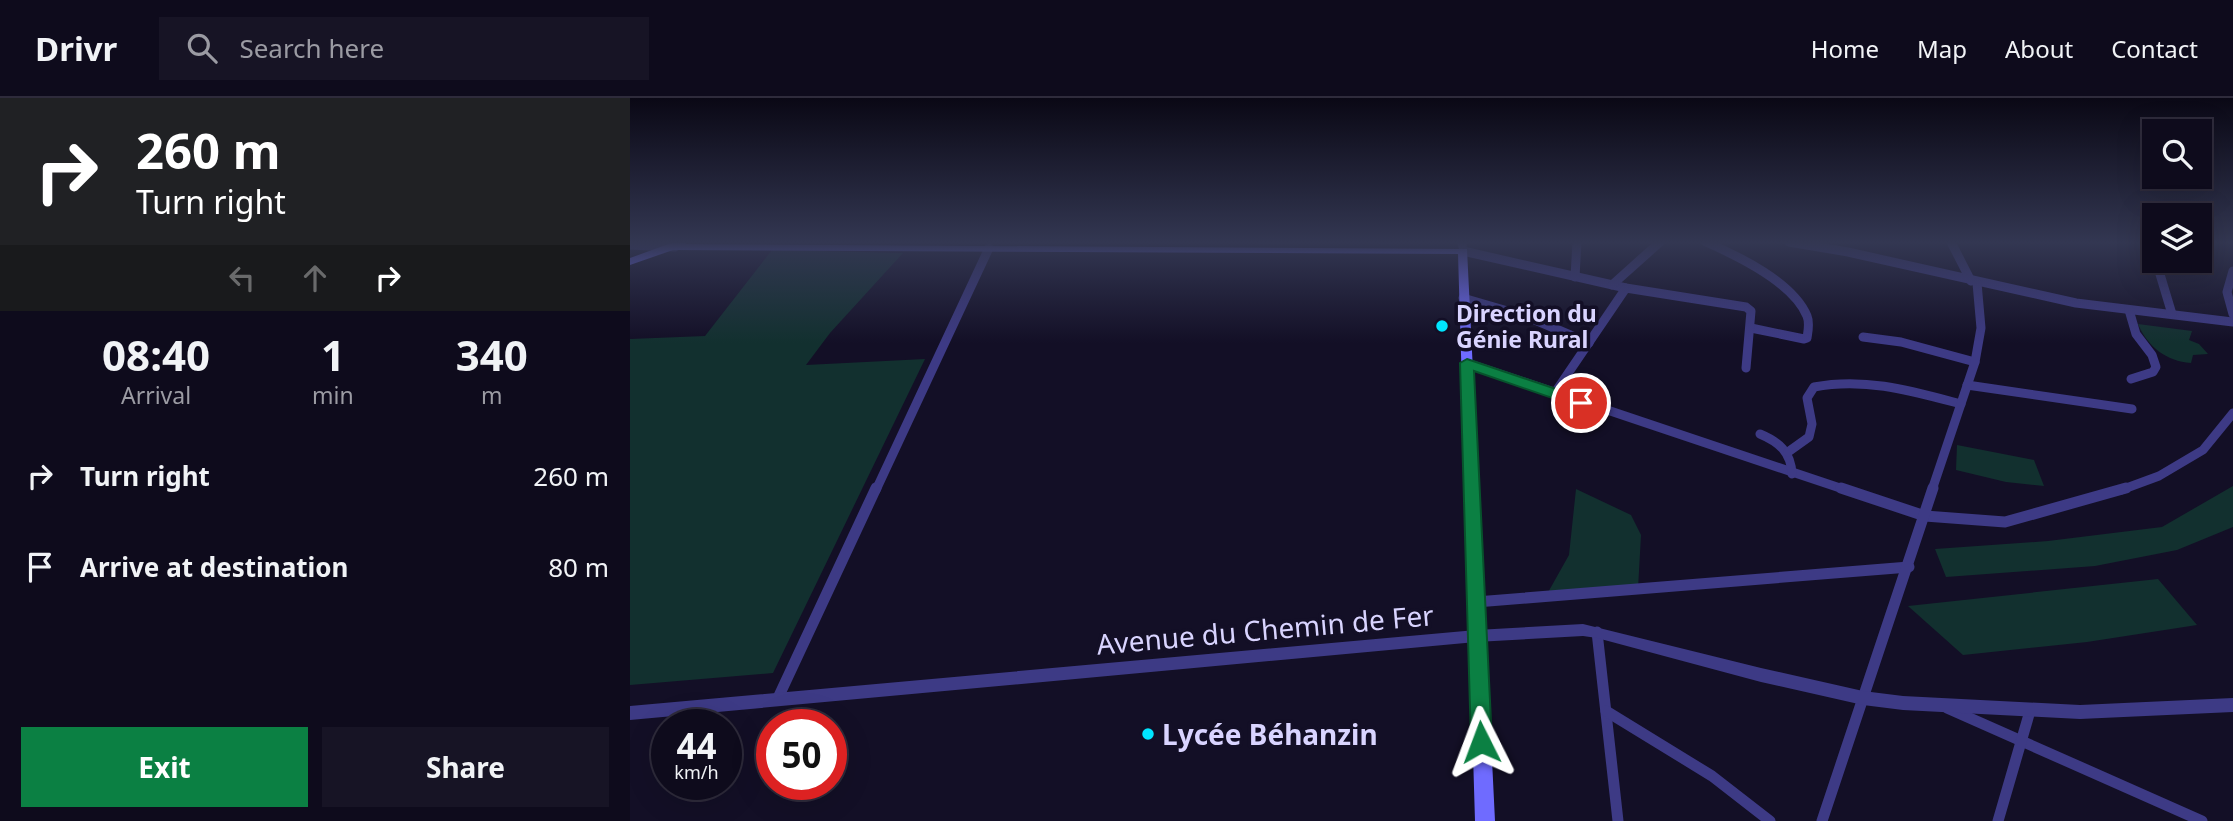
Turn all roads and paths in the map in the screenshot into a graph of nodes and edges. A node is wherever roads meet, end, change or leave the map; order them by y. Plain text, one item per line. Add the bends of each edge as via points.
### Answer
1 (976, 276) edge
2 (1463, 276) edge
3 (1570, 276) edge
4 (1622, 276) edge
5 (1767, 276) edge
6 (1948, 276) edge
7 (1970, 276) edge
8 (2160, 276) edge
9 (2231, 276) edge
10 (1575, 277) joint
11 (1974, 282) junction
12 (1612, 285) junction
13 (1626, 288) junction
14 (1464, 298) junction
15 (2129, 310) junction
16 (2172, 314) junction
17 (2233, 314) edge
18 (2233, 322) edge
19 (1751, 328) junction
20 (1863, 337) dead end
21 (1589, 343) junction
22 (1975, 362) junction
23 (1467, 363) junction
24 (1746, 368) dead end
25 (2131, 379) dead end
26 (1967, 385) junction
27 (1554, 394) junction
28 (1961, 404) junction
29 (2132, 409) dead end
30 (2233, 413) edge
31 (1760, 434) dead end
32 (1788, 452) junction
33 (1792, 474) junction
34 (1925, 516) junction
35 (1909, 567) junction
36 (1476, 602) junction
37 (1597, 632) junction
38 (1476, 636) junction
39 (1863, 698) junction
40 (777, 700) junction
41 (2233, 705) edge
42 (1944, 707) junction
43 (1606, 711) junction
44 (2030, 711) junction
45 (630, 713) edge
46 (2021, 740) junction
47 (1485, 821) edge
48 (1618, 821) edge
49 (1770, 821) edge
50 (1822, 821) edge
51 (1998, 821) edge
52 (2202, 821) edge

1 - 40 street
2 - 14 main road
3 - 10 street
4 - 12 street
5 - 19 street via 1800,304 1808,323 1807,338
6 - 11 street
7 - 11 street
8 - 16 street
9 - 17 street via 2225,291
10 - 12 street
11 - 15 street
11 - 22 street via 1981,328
12 - 13 street
13 - 19 street via 1746,307 1751,311
13 - 21 street
14 - 21 street via 1528,317
14 - 23 main road
15 - 16 street
15 - 25 street via 2136,334 2157,367
16 - 18 street
19 - 24 street
20 - 22 street
21 - 27 street
22 - 26 street
23 - 27 street
23 - 36 main road
26 - 28 street
26 - 29 street
27 - 33 street
28 - 32 street via 1862,382 1814,387 1807,398 1810,437
28 - 34 street
30 - 34 street via 2203,450 2159,476 2115,492 2005,522
31 - 32 street
32 - 33 street
33 - 34 street
34 - 35 street
35 - 36 street
35 - 39 street
36 - 38 main road
37 - 38 street, Avenue du Chemin de Fer
37 - 39 street, Avenue du Chemin de Fer
37 - 43 street
38 - 40 street, Avenue du Chemin de Fer
38 - 47 main road
39 - 42 street, Avenue du Chemin de Fer
39 - 50 street
40 - 45 street, Avenue du Chemin de Fer
41 - 44 street, Avenue du Chemin de Fer
42 - 44 street, Avenue du Chemin de Fer
42 - 46 street
43 - 48 street
43 - 49 street via 1737,793
44 - 46 street
46 - 51 street
46 - 52 street

